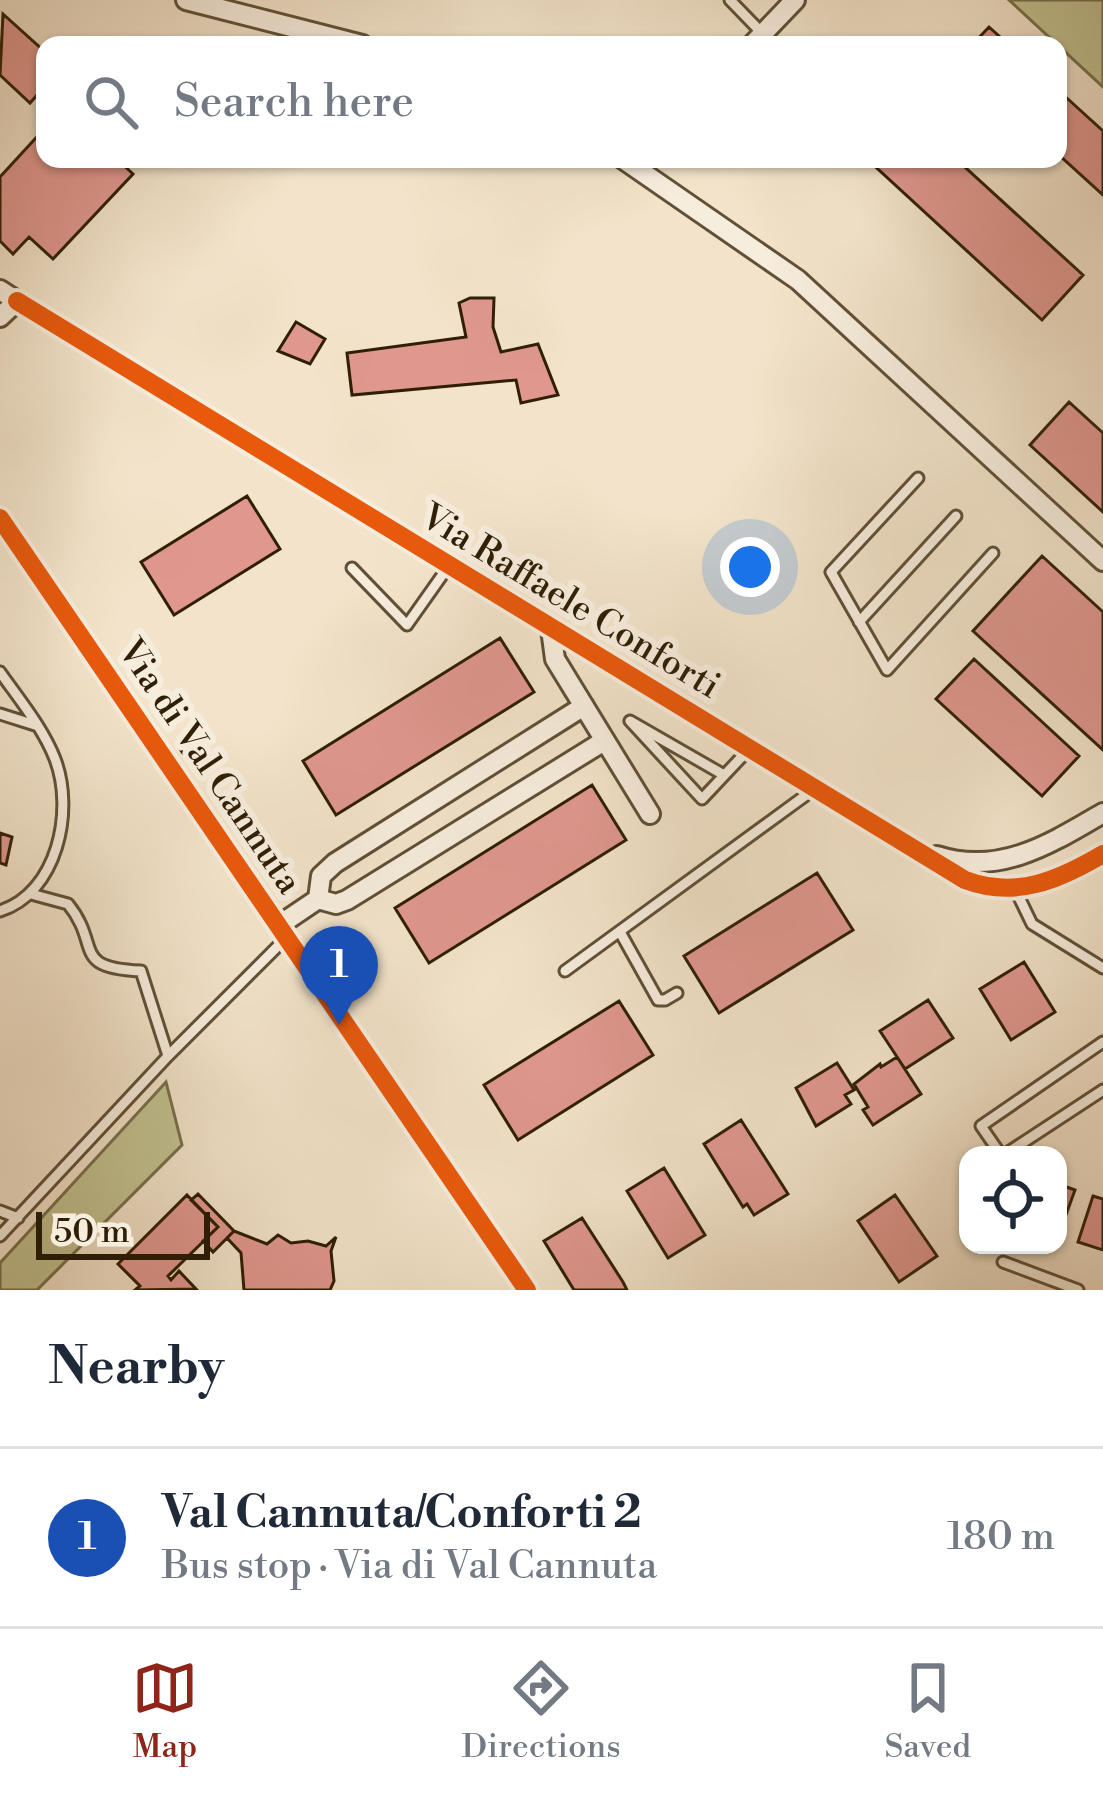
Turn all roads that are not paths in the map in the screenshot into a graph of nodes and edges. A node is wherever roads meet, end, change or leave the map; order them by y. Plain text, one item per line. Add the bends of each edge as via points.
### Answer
1 (187, 0) edge
2 (730, 0) edge
3 (795, 0) edge
4 (327, 36) edge
5 (756, 36) edge
6 (761, 36) edge
7 (636, 168) edge
8 (8, 295) edge
9 (0, 317) edge
10 (918, 478) dead end
11 (956, 516) dead end
12 (0, 518) edge
13 (993, 553) dead end
14 (1103, 562) edge
15 (448, 567) junction
16 (352, 568) dead end
17 (859, 622) junction
18 (551, 629) junction
19 (0, 672) edge
20 (584, 706) junction
21 (0, 714) edge
22 (36, 726) junction
23 (604, 740) junction
24 (750, 748) junction
25 (724, 775) junction
26 (813, 789) junction
27 (1103, 813) edge
28 (650, 814) dead end
29 (916, 848) junction
30 (1103, 854) edge
31 (1015, 889) junction
32 (32, 894) junction
33 (319, 899) junction
34 (0, 910) edge
35 (282, 932) junction
36 (620, 932) junction
37 (1103, 968) edge
38 (565, 971) dead end
39 (677, 992) dead end
40 (1103, 1042) edge
41 (168, 1056) junction
42 (1103, 1090) edge
43 (996, 1146) edge
44 (1017, 1146) edge
45 (0, 1211) edge
46 (18, 1218) junction
47 (0, 1236) edge
48 (1003, 1262) dead end
49 (526, 1290) edge
50 (1078, 1290) edge

1 - 4 street
2 - 5 lane
3 - 6 street
7 - 14 street via 798,280
8 - 9 street
8 - 15 street, Via Raffaele Conforti
10 - 17 lane via 831,572
11 - 17 lane
12 - 35 street, Via di Val Cannuta
13 - 17 lane via 887,670
15 - 16 lane via 407,625
15 - 18 street, Via Raffaele Conforti
18 - 20 street, Via Raffaele Conforti via 552,651
18 - 24 street, Via Raffaele Conforti
19 - 22 lane
20 - 23 street, Via Raffaele Conforti
20 - 33 street, Via di Val Cannuta via 325,870
21 - 22 lane
22 - 32 lane via 58,765 62,795 53,859
23 - 28 street, Via Raffaele Conforti
23 - 33 street, Via di Val Cannuta via 347,900
24 - 25 lane
24 - 26 street, Via Raffaele Conforti
25 - 25 lane via 702,799 630,721 706,764
26 - 29 street, Via Raffaele Conforti
26 - 36 lane
27 - 29 street, Via Raffaele Conforti via 1003,861 955,861
29 - 31 street, Via Raffaele Conforti via 965,880
30 - 31 street
31 - 37 lane via 1032,924
32 - 34 lane
32 - 41 lane via 68,904 99,964 141,971
33 - 35 street, Via di Val Cannuta
35 - 41 lane
35 - 49 street, Via di Val Cannuta
36 - 38 lane
36 - 39 lane via 658,1000
40 - 43 lane via 980,1126
41 - 46 lane
42 - 44 lane
45 - 46 lane
46 - 47 lane
48 - 50 lane

